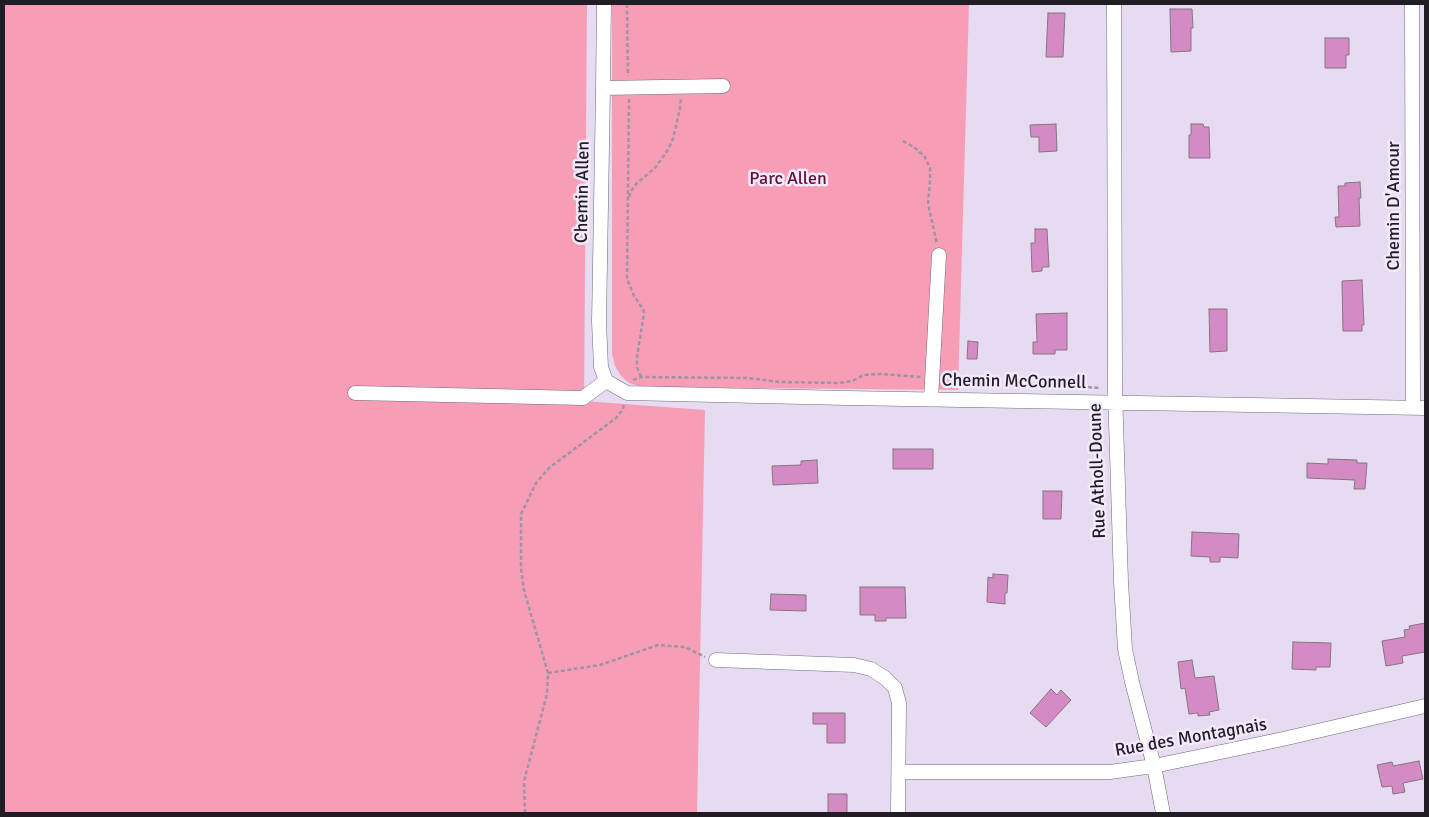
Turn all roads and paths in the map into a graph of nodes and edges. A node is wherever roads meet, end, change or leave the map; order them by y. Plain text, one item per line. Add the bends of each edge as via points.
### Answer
1 (604, 4) edge
2 (627, 4) edge
3 (1114, 4) edge
4 (1412, 4) edge
5 (723, 86) dead end
6 (682, 87) junction
7 (604, 88) junction
8 (629, 88) junction
9 (903, 141) dead end
10 (628, 201) junction
11 (940, 255) joint
12 (641, 377) junction
13 (606, 380) junction
14 (933, 381) junction
15 (355, 393) dead end
16 (627, 393) junction
17 (1115, 396) junction
18 (932, 400) junction
19 (1419, 408) edge
20 (716, 660) joint
21 (548, 673) junction
22 (1425, 706) edge
23 (1154, 766) junction
24 (899, 772) junction
25 (525, 813) edge
26 (898, 813) edge
27 (1162, 813) edge

1 - 7 street, Chemin Allen
2 - 8 path
3 - 17 street, Rue Atholl-Doune
4 - 19 street, Chemin D'Amour
5 - 6 street
6 - 8 street
6 - 10 path via 680,108 667,151 655,168 637,183
7 - 8 street
7 - 13 street, Chemin Allen via 599,322 601,367
8 - 10 path
9 - 11 path via 925,157 930,168 928,204
10 - 12 path via 627,279 644,313 637,358
11 - 14 street
12 - 14 path via 839,383 880,374 926,377
12 - 16 path via 633,380
13 - 15 street via 582,398
13 - 16 street
14 - 17 path via 1075,386
14 - 18 street
16 - 18 street, Chemin McConnell
16 - 21 path via 623,409 616,418 550,468 536,483 521,514 524,590
17 - 18 street, Chemin McConnell
17 - 19 street, Chemin McConnell
17 - 23 street, Rue Atholl-Doune via 1126,649
20 - 21 path via 705,658 686,647 658,645 600,665
20 - 24 street via 854,665 871,669 894,688 899,704
21 - 25 path via 548,694 524,781
22 - 23 street, Rue des Montagnais via 1283,740
23 - 24 street, Rue des Montagnais via 1110,772
23 - 27 street, Rue Atholl-Doune
24 - 26 street

